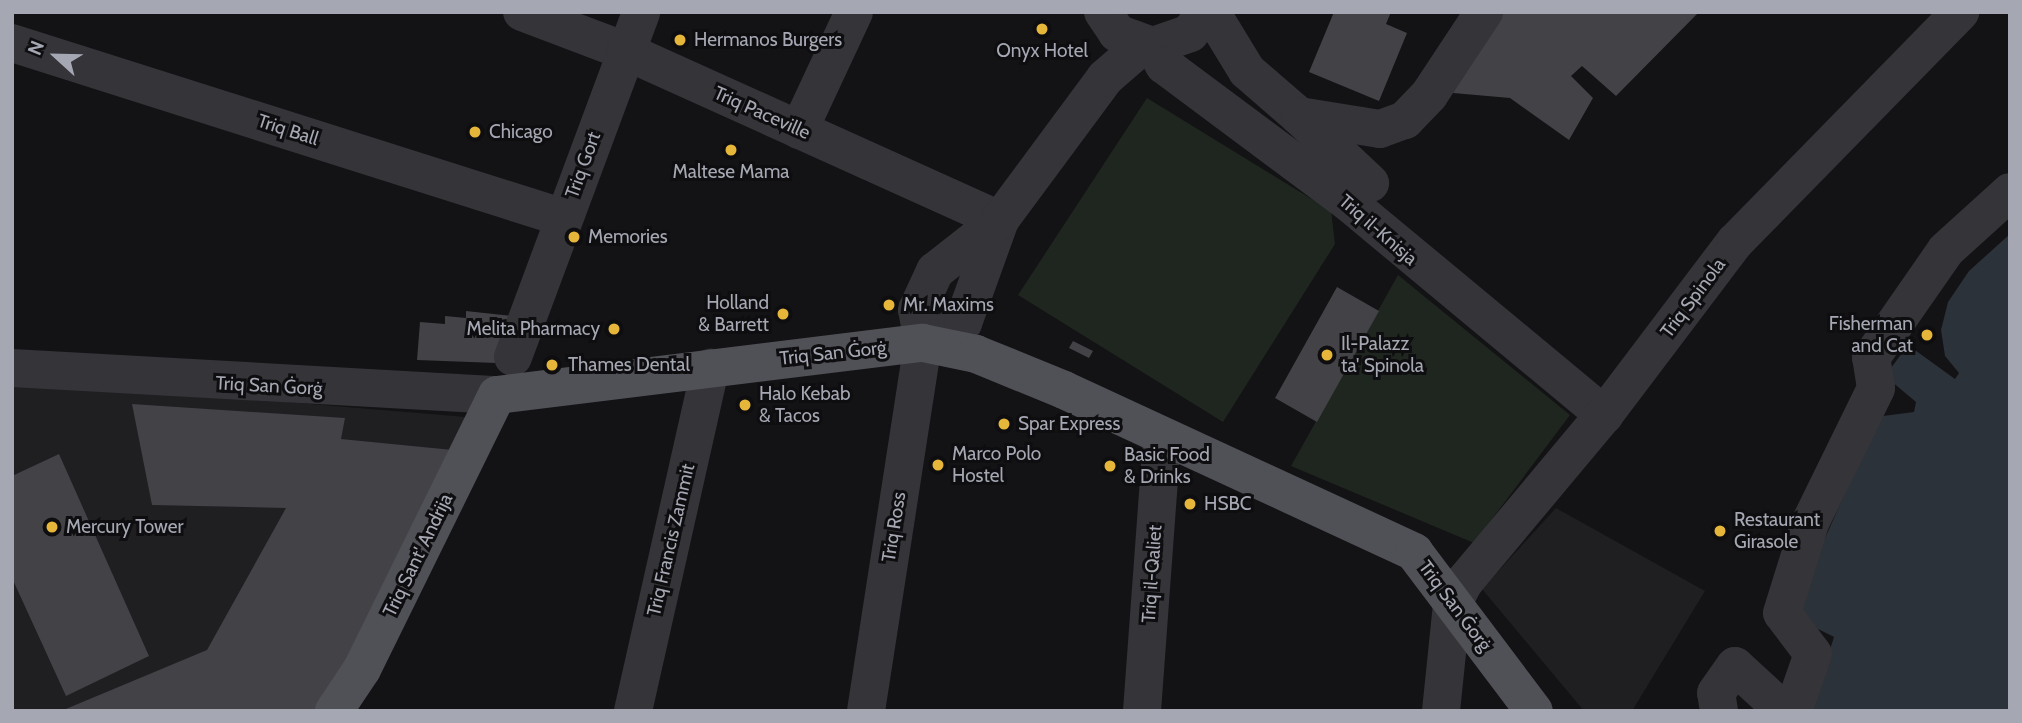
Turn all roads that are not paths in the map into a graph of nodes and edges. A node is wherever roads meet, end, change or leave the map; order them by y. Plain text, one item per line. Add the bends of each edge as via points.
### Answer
1 (522, 12) edge
2 (640, 12) edge
3 (854, 12) edge
4 (1205, 12) edge
5 (1211, 12) edge
6 (1485, 12) edge
7 (1959, 12) edge
8 (1105, 17) edge
9 (12, 43) edge
10 (1148, 45) junction
11 (625, 51) junction
12 (1105, 78) junction
13 (1299, 116) junction
14 (799, 130) junction
15 (1370, 183) dead end
16 (2010, 192) edge
17 (564, 218) junction
18 (1000, 220) junction
19 (923, 344) junction
20 (513, 357) dead end
21 (12, 368) edge
22 (710, 368) junction
23 (497, 395) junction
24 (1604, 415) junction
25 (1162, 438) junction
26 (1452, 605) junction
27 (334, 711) edge
28 (633, 711) edge
29 (866, 711) edge
30 (1142, 711) edge
31 (1441, 711) edge
32 (1534, 711) edge
33 (1720, 711) edge
34 (1784, 711) edge
35 (1793, 711) edge

1 - 11 street, Triq Paceville
2 - 11 street, Triq Gort
3 - 14 street
4 - 10 street via 1191,33
5 - 13 street via 1247,71
6 - 13 street via 1405,120 1355,128
7 - 24 street, Triq Spinola via 1735,242
8 - 10 street, Triq il-Knisja
8 - 12 street
9 - 17 street, Triq Ball
10 - 12 street
10 - 24 street, Triq il-Knisja via 1164,65 1349,202
11 - 14 street, Triq Paceville
11 - 17 street, Triq Gort
12 - 18 street
13 - 15 street
14 - 18 street, Triq Paceville
16 - 35 street via 1946,250 1871,358 1876,388 1810,523 1782,613 1813,654
17 - 20 street, Triq Gort
18 - 19 street via 963,323
19 - 22 main road, Triq San Ġorġ
19 - 25 main road, Triq San Ġorġ via 976,354
19 - 29 street, Triq Ross
21 - 23 street, Triq San Ġorġ
22 - 23 main road, Triq San Ġorġ
22 - 28 street, Triq Francis Zammit
23 - 27 main road, Triq Sant' Andrija via 362,669
24 - 26 street, Triq Spinola via 1465,581
25 - 26 main road, Triq San Ġorġ via 1414,552
25 - 30 street, Triq il-Qaliet
26 - 31 street
26 - 32 main road, Triq San Ġorġ
33 - 34 street via 1716,693 1735,666

